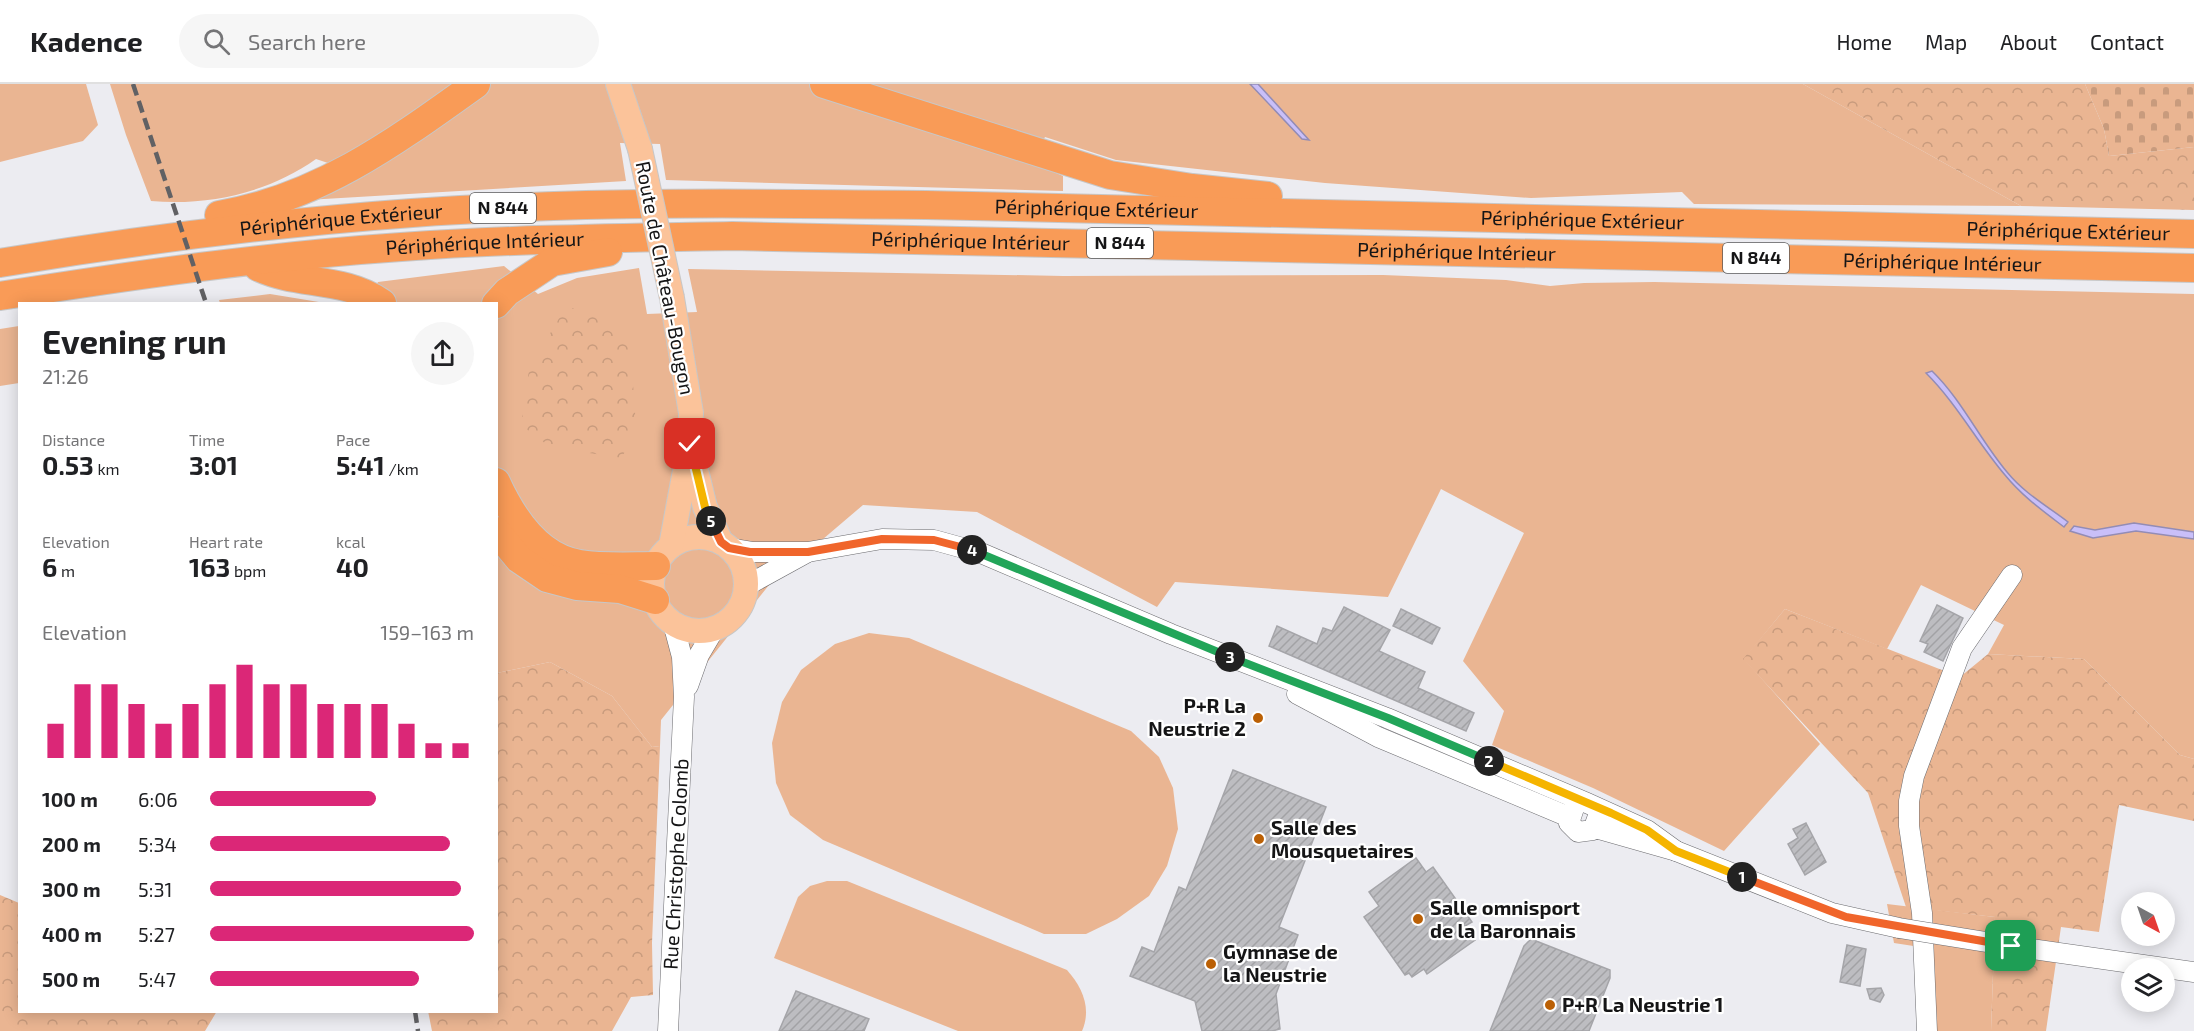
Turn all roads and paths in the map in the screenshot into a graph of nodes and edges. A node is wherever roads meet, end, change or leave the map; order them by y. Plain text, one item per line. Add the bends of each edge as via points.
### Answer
1 (476, 84) edge
2 (618, 84) edge
3 (635, 84) edge
4 (824, 84) edge
5 (640, 148) junction
6 (1300, 214) junction
7 (2194, 234) edge
8 (732, 236) junction
9 (83, 250) junction
10 (0, 262) edge
11 (245, 262) junction
12 (2194, 268) edge
13 (0, 296) edge
14 (380, 302) edge
15 (498, 302) edge
16 (690, 444) junction
17 (498, 486) edge
18 (498, 533) edge
19 (725, 545) junction
20 (808, 552) junction
21 (663, 556) junction
22 (2012, 575) dead end
23 (746, 586) junction
24 (655, 600) junction
25 (673, 623) junction
26 (715, 628) junction
27 (1217, 652) junction
28 (684, 697) junction
29 (1590, 804) junction
30 (1569, 817) junction
31 (1595, 828) junction
32 (1676, 851) junction
33 (2194, 972) edge
34 (668, 1031) edge
35 (1927, 1031) edge

1 - 9 highway via 365,159 310,188 252,208 111,229
2 - 5 main road, Route de Château-Bougon
3 - 5 main road, Route de Château-Bougon
4 - 6 highway via 1110,175 1282,197
5 - 16 main road, Route de Château-Bougon, bridge via 672,298 691,412
6 - 7 highway, Périphérique Extérieur / N 844
6 - 9 highway, Périphérique Extérieur / N 844 via 926,205 595,205 304,222
8 - 11 highway, Périphérique Intérieur / N 844 via 400,247
8 - 12 highway, Périphérique Intérieur / N 844
8 - 15 highway via 703,251 611,252 552,262
9 - 10 highway, Périphérique Extérieur / N 844
11 - 13 highway, Périphérique Intérieur / N 844
11 - 14 highway via 276,276 347,286
16 - 19 main road, Route de Château-Bougon via 705,507
16 - 21 main road, Route de Château-Bougon
17 - 21 highway via 528,535 549,551 578,564
18 - 24 highway via 519,559 547,578 577,586 620,589
19 - 20 street via 753,552
19 - 21 main road via 706,537 692,537
19 - 23 main road via 742,565
20 - 23 street
20 - 27 street via 882,539 934,540 1005,562
21 - 24 main road via 652,583
22 - 35 street via 1962,648 1914,776 1909,801 1922,913
23 - 26 main road via 738,610
24 - 25 main road
25 - 26 main road via 693,630
25 - 28 street, Rue Christophe Colomb via 682,657
26 - 28 street, Rue Christophe Colomb via 699,655
27 - 29 street via 1388,718
27 - 30 street via 1378,737
28 - 34 street, Rue Christophe Colomb
29 - 30 street via 1575,807
29 - 31 street via 1598,821
29 - 32 street via 1647,830
30 - 31 street via 1578,832 1584,834
31 - 32 street
32 - 33 street, bridge via 1832,913 1899,928

